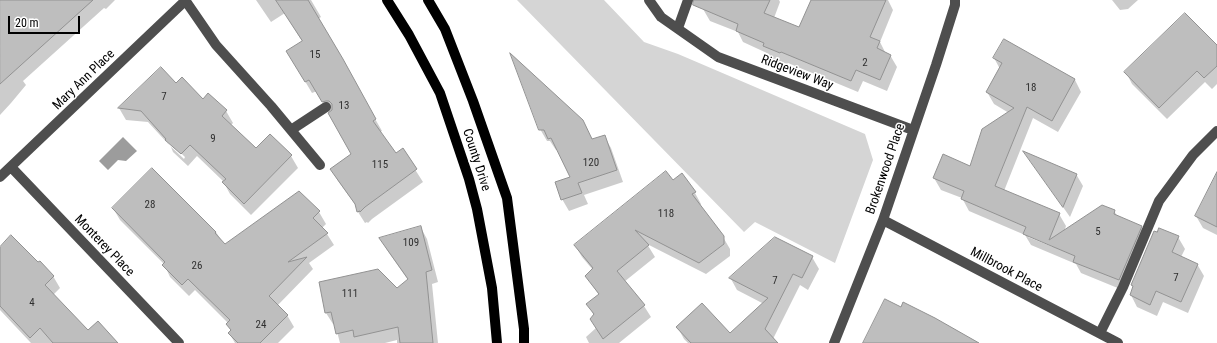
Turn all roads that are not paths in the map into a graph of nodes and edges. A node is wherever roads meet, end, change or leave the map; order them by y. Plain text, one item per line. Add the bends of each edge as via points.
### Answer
1 (185, 0) edge
2 (386, 0) edge
3 (428, 0) edge
4 (649, 0) edge
5 (688, 0) edge
6 (955, 0) edge
7 (678, 28) junction
8 (326, 107) dead end
9 (291, 130) junction
10 (913, 130) junction
11 (1217, 131) edge
12 (320, 165) dead end
13 (11, 167) junction
14 (0, 177) edge
15 (883, 220) junction
16 (1100, 333) junction
17 (179, 343) edge
18 (497, 343) edge
19 (524, 343) edge
20 (834, 343) edge
21 (1118, 343) edge

1 - 9 street, Mary Ann Place via 216,45
1 - 13 street, Mary Ann Place
2 - 18 main road, County Drive via 409,35 440,93 478,209 492,288
3 - 19 main road, County Drive via 445,30 507,198
4 - 7 street, Ridgeview Way via 661,17
5 - 7 street
6 - 10 street, Brokenwood Place
7 - 10 street, Ridgeview Way via 718,56
8 - 9 street
9 - 12 street, Mary Ann Place
10 - 15 street, Brokenwood Place
11 - 16 street via 1193,155 1159,201 1124,287
13 - 14 street, Mary Ann Place
13 - 17 street, Monterey Place
15 - 16 street, Millbrook Place
15 - 20 street, Brokenwood Place
16 - 21 street, Millbrook Place

